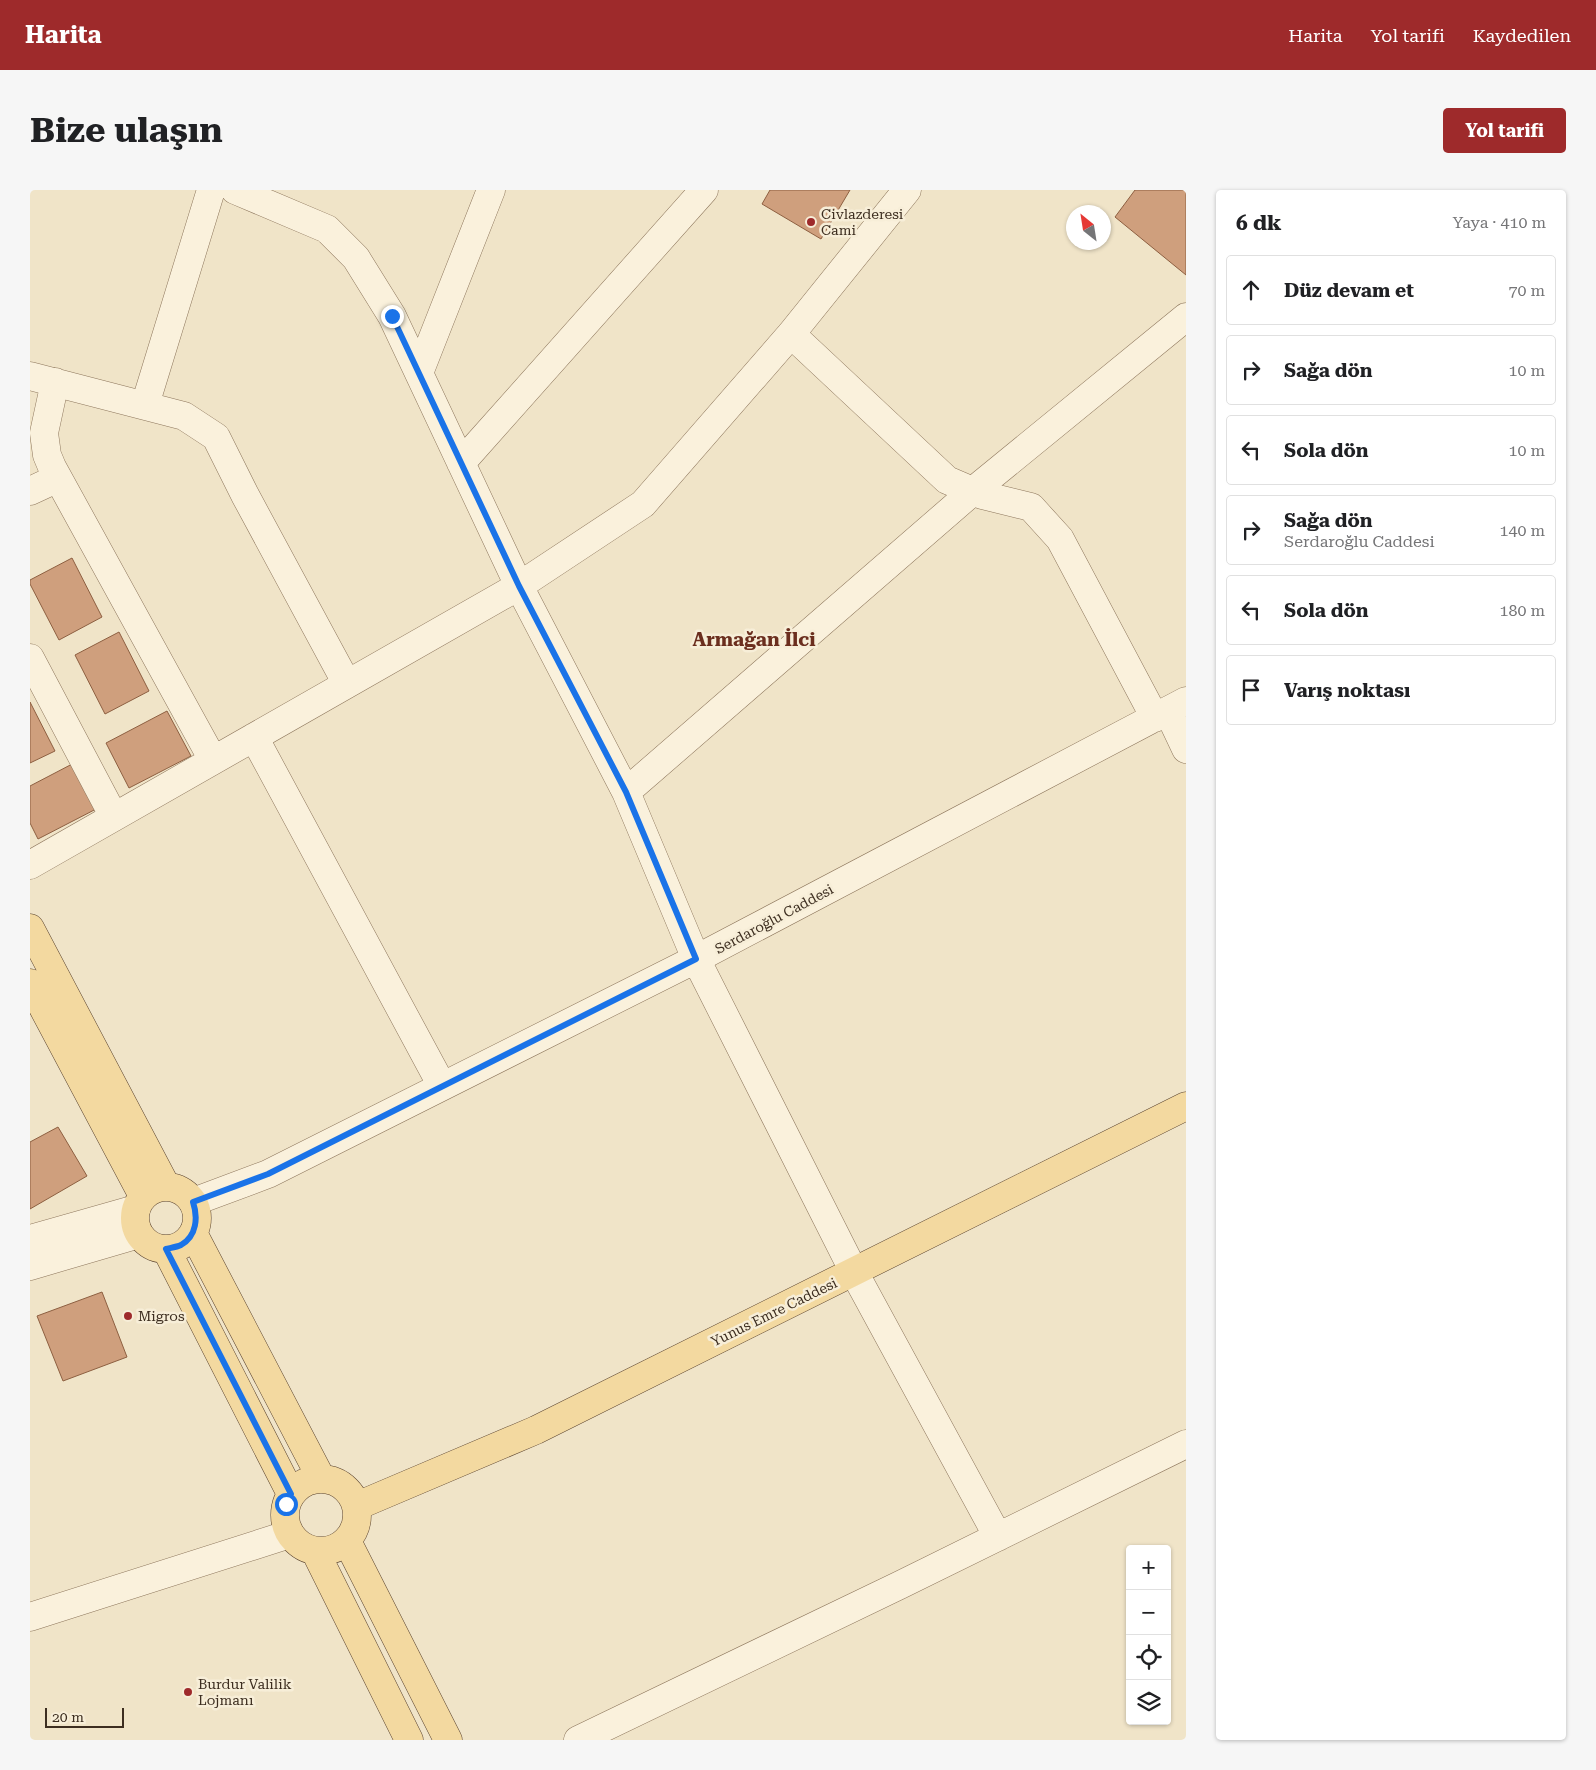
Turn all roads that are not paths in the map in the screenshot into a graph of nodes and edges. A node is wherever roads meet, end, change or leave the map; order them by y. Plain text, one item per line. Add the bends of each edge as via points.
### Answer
1 (211, 190) edge
2 (491, 190) edge
3 (704, 190) edge
4 (907, 190) edge
5 (249, 193) edge
6 (1186, 317) edge
7 (791, 334) junction
8 (419, 374) junction
9 (42, 379) edge
10 (145, 405) junction
11 (461, 463) junction
12 (58, 478) junction
13 (30, 490) edge
14 (972, 491) junction
15 (519, 586) junction
16 (30, 658) edge
17 (347, 684) junction
18 (1169, 710) edge
19 (254, 737) junction
20 (1186, 749) edge
21 (213, 760) junction
22 (626, 792) junction
23 (114, 817) junction
24 (30, 865) edge
25 (30, 928) edge
26 (696, 959) junction
27 (30, 983) edge
28 (442, 1086) junction
29 (1186, 1106) edge
30 (193, 1202) junction
31 (146, 1206) junction
32 (193, 1233) junction
33 (30, 1240) edge
34 (166, 1249) junction
35 (30, 1266) edge
36 (854, 1272) junction
37 (1186, 1444) edge
38 (321, 1478) junction
39 (291, 1494) junction
40 (357, 1506) junction
41 (290, 1534) junction
42 (998, 1537) junction
43 (347, 1541) junction
44 (315, 1551) junction
45 (30, 1617) edge
46 (409, 1740) edge
47 (448, 1740) edge
48 (578, 1740) edge

1 - 10 street
2 - 8 street
3 - 11 street
4 - 7 street
5 - 8 street via 327,229 356,258 392,316
6 - 14 street
7 - 14 street via 948,480
7 - 15 street via 643,504
8 - 11 street
9 - 10 street
9 - 12 street via 44,433 48,455
10 - 17 street via 184,416 216,437
11 - 15 street
12 - 13 street
12 - 21 street
14 - 18 street via 1031,507 1060,539
14 - 22 street
15 - 17 street
15 - 22 street
16 - 23 street
17 - 19 street
18 - 20 street
18 - 26 street, Serdaroğlu Caddesi
19 - 21 street
19 - 28 street
21 - 23 street
22 - 26 street
23 - 24 street
25 - 31 main road
26 - 28 street, Serdaroğlu Caddesi
26 - 36 street
27 - 31 main road
28 - 30 street, Serdaroğlu Caddesi via 268,1174
29 - 36 main road, Yunus Emre Caddesi
30 - 31 main road via 182,1191
30 - 32 main road via 197,1218
31 - 33 street
31 - 34 main road via 150,1245
31 - 35 street
32 - 34 main road via 182,1245
32 - 38 main road
34 - 39 main road
36 - 40 main road, Yunus Emre Caddesi via 536,1430
36 - 42 street
37 - 42 street
38 - 39 main road via 310,1480
38 - 40 main road via 343,1486 352,1494
39 - 41 main road via 284,1514
40 - 43 main road via 358,1518
41 - 44 main road via 301,1545
41 - 45 street
42 - 48 street
43 - 44 main road via 338,1548
43 - 47 main road
44 - 46 main road

